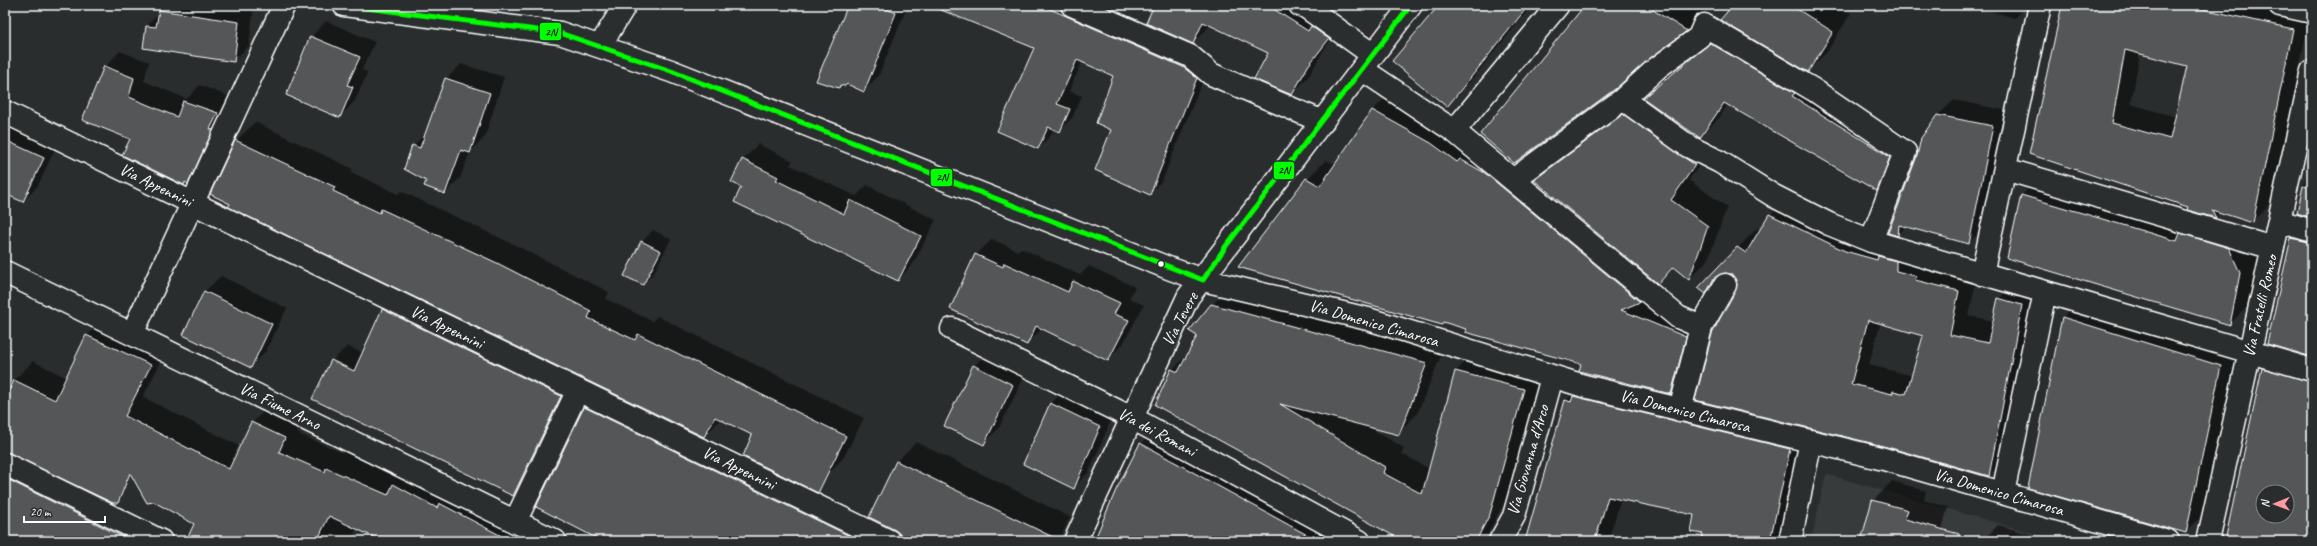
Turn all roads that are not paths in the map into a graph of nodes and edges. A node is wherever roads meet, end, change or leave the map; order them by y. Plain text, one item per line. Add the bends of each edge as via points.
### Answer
1 (284, 5) edge
2 (344, 5) edge
3 (625, 5) edge
4 (1072, 5) edge
5 (1300, 5) edge
6 (1411, 5) edge
7 (1558, 5) edge
8 (2040, 5) edge
9 (2280, 5) edge
10 (2312, 12) edge
11 (600, 46) junction
12 (1368, 63) junction
13 (2312, 71) edge
14 (1623, 98) junction
15 (5, 112) edge
16 (1323, 122) junction
17 (1454, 132) junction
18 (2005, 169) junction
19 (1513, 180) junction
20 (192, 203) junction
21 (2279, 221) junction
22 (2312, 231) edge
23 (1871, 241) junction
24 (2273, 248) junction
25 (5, 272) edge
26 (1982, 274) junction
27 (1203, 280) junction
28 (1725, 285) dead end
29 (2045, 292) junction
30 (1701, 327) junction
31 (952, 328) dead end
32 (132, 334) junction
33 (2249, 352) junction
34 (2312, 370) edge
35 (1552, 377) junction
36 (578, 390) junction
37 (1680, 410) junction
38 (1132, 418) junction
39 (1812, 441) junction
40 (5, 464) edge
41 (2003, 493) junction
42 (516, 522) junction
43 (161, 541) edge
44 (555, 541) edge
45 (889, 541) edge
46 (1075, 541) edge
47 (1359, 541) edge
48 (1500, 541) edge
49 (1790, 541) edge
50 (2168, 541) edge
51 (2208, 541) edge

1 - 20 street
2 - 11 street, Via Domenico Cimarosa via 560,33
3 - 11 street
4 - 16 street via 1190,56 1211,74
5 - 12 street via 1306,7
6 - 12 street, Via Tevere
7 - 17 street
8 - 18 street
9 - 10 street
11 - 27 street, Via Domenico Cimarosa via 671,71
12 - 16 street, Via Tevere
12 - 17 street
13 - 21 street, Via Fratelli Romeo
14 - 19 street
14 - 23 street via 1688,146 1720,162 1774,196 1829,224
14 - 23 street via 1657,68 1699,37 1704,25 1814,90 1905,152
15 - 20 street, Via Appennini
16 - 27 street, Via Tevere via 1226,246
17 - 19 street
18 - 24 street
18 - 26 street
19 - 30 street via 1678,317
20 - 32 street
20 - 36 street, Via Appennini
21 - 22 street
21 - 24 street, Via Fratelli Romeo
23 - 26 street
24 - 33 street, Via Fratelli Romeo
25 - 32 street, Via Fiume Arno
26 - 29 street
27 - 35 street, Via Domenico Cimarosa via 1368,319
27 - 38 street, Via Tevere via 1188,297
28 - 30 street
29 - 33 street
29 - 41 street
30 - 37 street
31 - 38 street, Via dei Romani
32 - 42 street, Via Fiume Arno
33 - 34 street
33 - 51 street, Via Fratelli Romeo
35 - 37 street, Via Domenico Cimarosa
35 - 48 street, Via Giovanna d'Arco via 1514,516
36 - 42 street
36 - 45 street, Via Appennini
37 - 39 street, Via Domenico Cimarosa
38 - 46 street, Via Tevere
38 - 47 street, Via dei Romani
39 - 41 street, Via Domenico Cimarosa
39 - 49 street
40 - 43 street
41 - 50 street, Via Domenico Cimarosa
42 - 44 street, Via Fiume Arno

